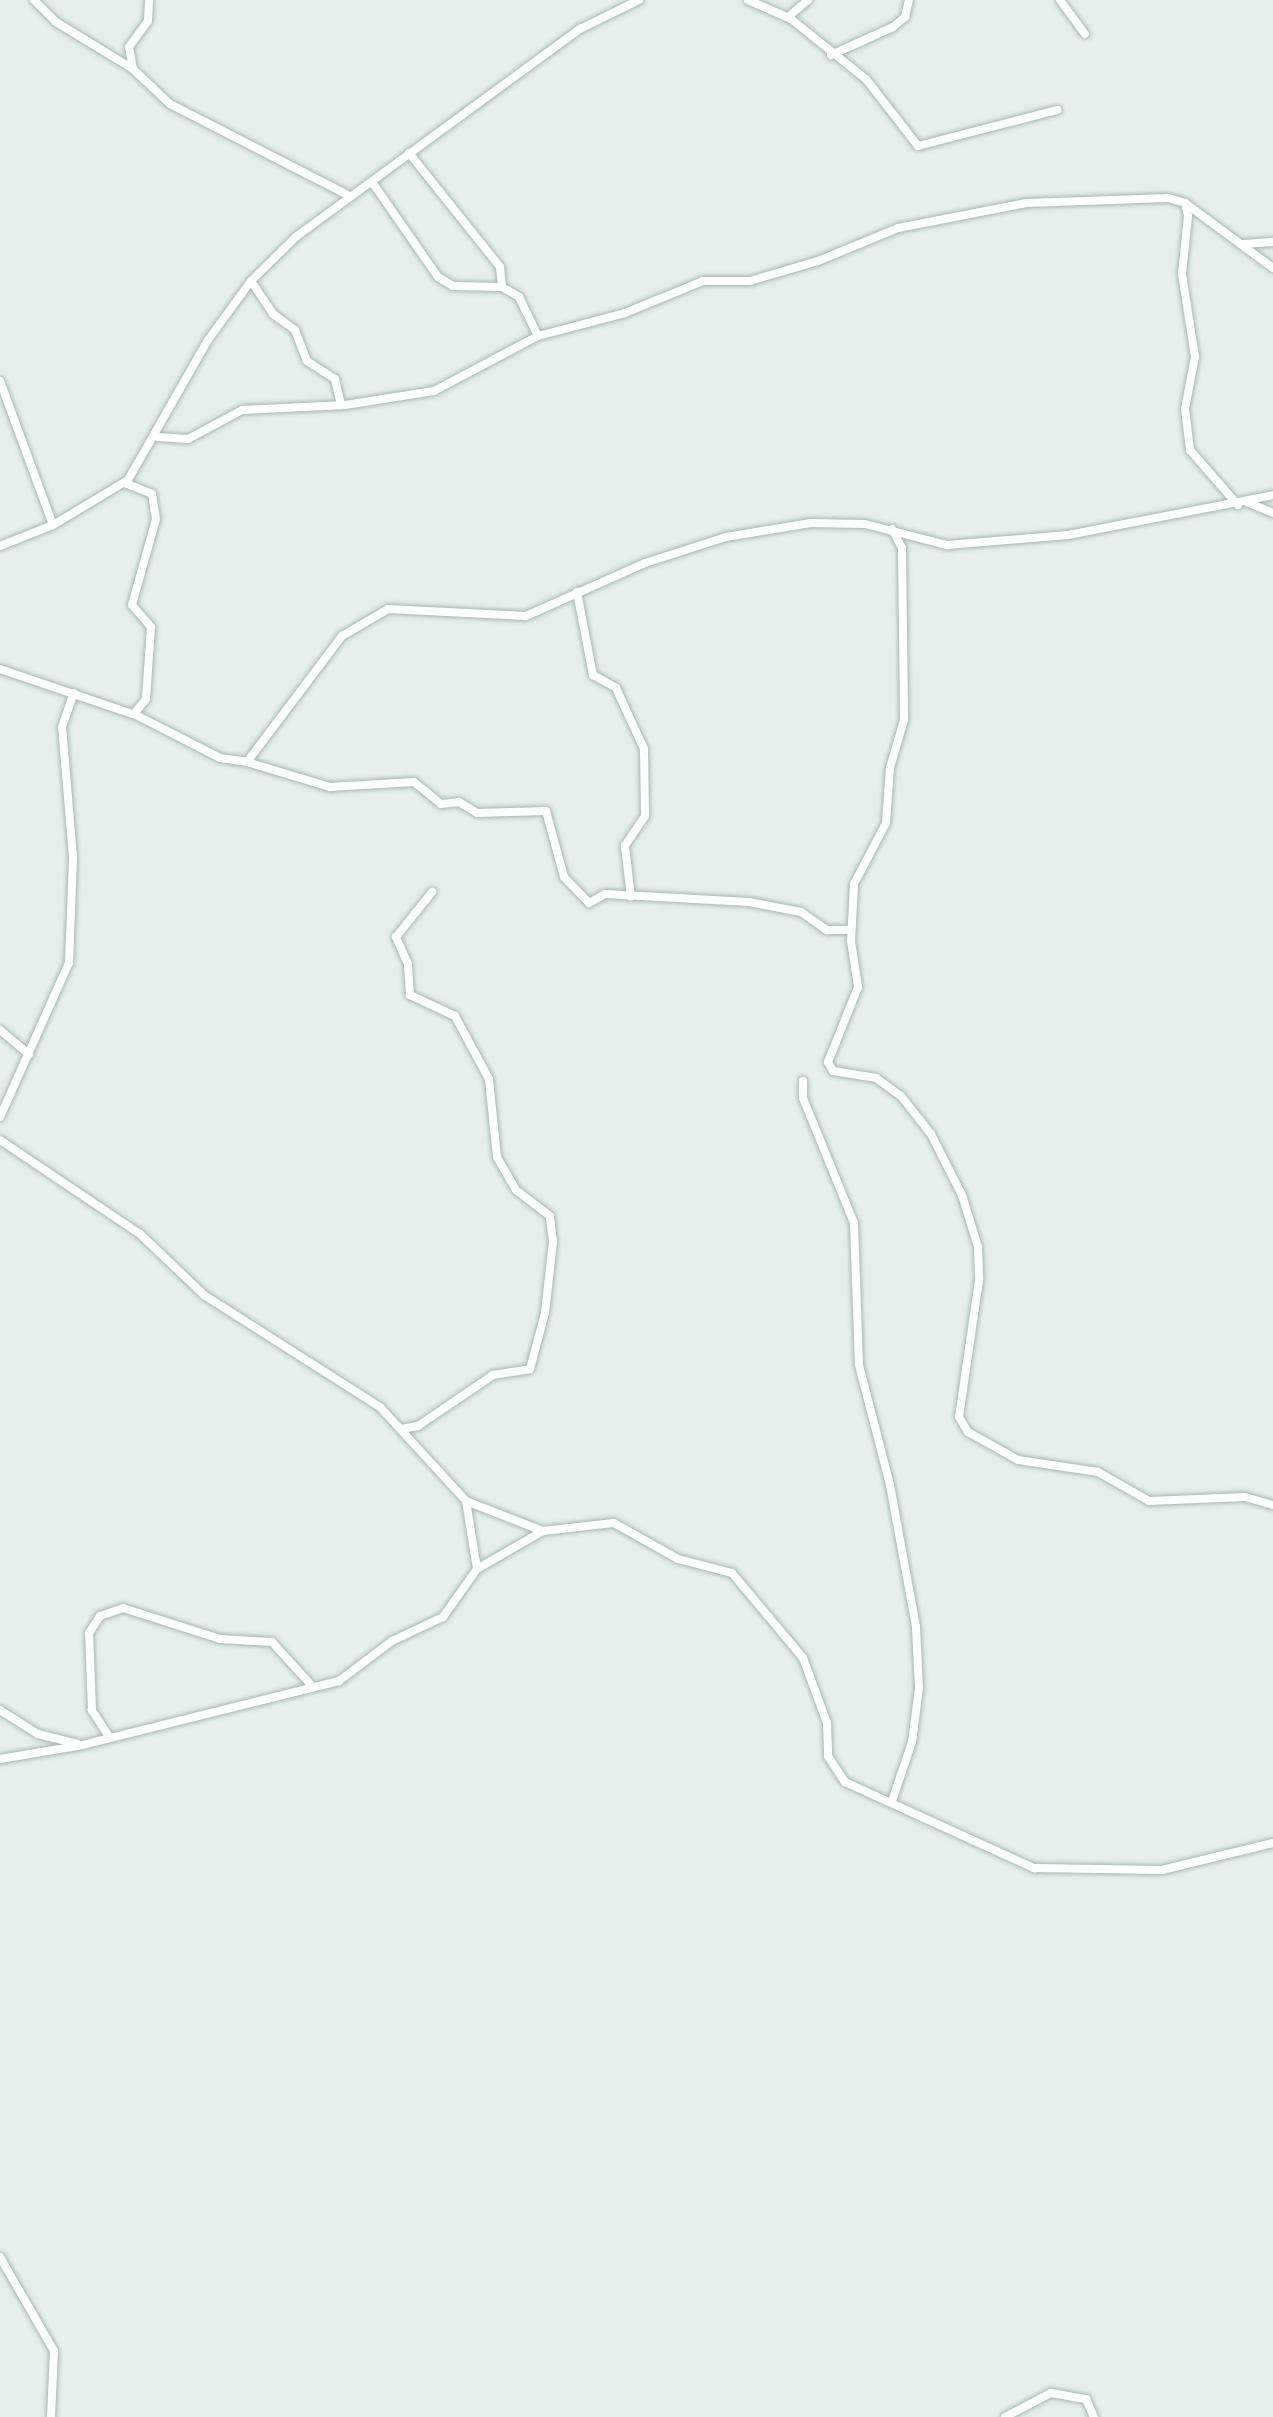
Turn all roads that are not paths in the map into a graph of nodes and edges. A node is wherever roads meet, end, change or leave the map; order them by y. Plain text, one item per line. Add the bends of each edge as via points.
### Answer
1 (34, 0) edge
2 (149, 0) edge
3 (639, 0) edge
4 (748, 0) edge
5 (808, 0) edge
6 (909, 0) edge
7 (1060, 0) edge
8 (788, 17) junction
9 (1085, 34) dead end
10 (830, 54) junction
11 (133, 69) junction
12 (1057, 110) dead end
13 (409, 153) junction
14 (372, 182) junction
15 (350, 196) junction
16 (1186, 204) junction
17 (1273, 242) edge
18 (1243, 244) junction
19 (1273, 268) edge
20 (251, 281) junction
21 (502, 286) junction
22 (538, 336) junction
23 (0, 380) edge
24 (342, 406) junction
25 (158, 437) junction
26 (125, 483) junction
27 (1273, 496) edge
28 (1243, 504) junction
29 (1273, 513) edge
30 (53, 525) junction
31 (892, 530) junction
32 (0, 546) edge
33 (578, 592) junction
34 (0, 669) edge
35 (74, 693) junction
36 (134, 714) junction
37 (247, 762) junction
38 (432, 892) dead end
39 (631, 897) junction
40 (851, 930) junction
41 (0, 1030) edge
42 (28, 1054) junction
43 (804, 1081) dead end
44 (0, 1117) edge
45 (0, 1140) edge
46 (401, 1429) junction
47 (466, 1501) junction
48 (1273, 1505) edge
49 (543, 1531) junction
50 (476, 1569) junction
51 (312, 1687) junction
52 (0, 1710) edge
53 (108, 1735) junction
54 (83, 1745) junction
55 (0, 1758) edge
56 (892, 1801) junction
57 (1273, 1843) edge
58 (0, 2257) edge
59 (51, 2417) edge
60 (1005, 2417) edge
61 (1094, 2417) edge

1 - 11 street via 56,22
2 - 11 street via 148,21 129,46
3 - 13 street via 589,23
4 - 8 street
5 - 8 street
6 - 10 street via 905,17 893,27
7 - 9 street
8 - 10 street
10 - 12 street via 874,85 918,146
11 - 15 street via 170,104
13 - 14 street
13 - 21 street via 500,267
14 - 15 street
14 - 21 street via 438,277 453,286
15 - 20 street
16 - 18 street
16 - 22 street via 1104,196 898,228 818,261 750,281 703,281 625,313
16 - 28 street via 1182,274 1195,368 1185,410 1190,450
17 - 18 street
18 - 19 street
20 - 24 street via 273,314 294,330 310,364 335,379
20 - 25 street via 208,340
21 - 22 street via 519,298
22 - 24 street via 434,391
23 - 30 street
24 - 25 street via 242,410 188,439
25 - 26 street
26 - 30 street
26 - 36 street via 152,494 156,519 132,605 151,627 146,699
27 - 28 street
28 - 29 street
28 - 31 street via 1059,536 947,545
30 - 32 street
31 - 33 street via 811,523 726,536
31 - 40 street via 903,556 904,720 890,768 886,824 854,884
33 - 37 street via 506,619 405,606 363,620 342,636
33 - 39 street via 593,676 616,688 644,749 644,816 625,846
34 - 35 street
35 - 36 street
35 - 42 street via 62,727 73,857 70,949 65,979
36 - 37 street via 220,758
37 - 39 street via 330,788 414,782 440,804 459,802 477,813 546,811 564,877 581,897 589,903 603,894
38 - 46 street via 396,938 408,964 410,995 455,1016 489,1080 496,1157 516,1190 550,1216 553,1242 530,1368 492,1375 418,1426
39 - 40 street via 749,902 801,912 826,930
40 - 48 street via 858,987 830,1067 876,1078 914,1110 951,1170 978,1247 977,1321 958,1410 962,1426 1018,1460 1098,1472 1148,1501 1246,1497
41 - 42 street
42 - 44 street
43 - 56 street via 803,1098 854,1223 860,1365 916,1627 919,1688 912,1742
45 - 46 street via 140,1234 204,1295 348,1386
46 - 47 street
47 - 49 street
47 - 50 street
49 - 50 street via 513,1542
49 - 56 street via 614,1522 678,1559 740,1578 803,1658 833,1769 861,1792
50 - 51 street via 443,1616 339,1681
51 - 53 street
51 - 53 street via 272,1642 220,1639 123,1608 100,1616 89,1633 92,1710
52 - 54 street via 38,1734
53 - 54 street
54 - 55 street
56 - 57 street via 1048,1871 1072,1864 1162,1870
58 - 59 street via 54,2350
60 - 61 street via 1050,2392 1086,2399

